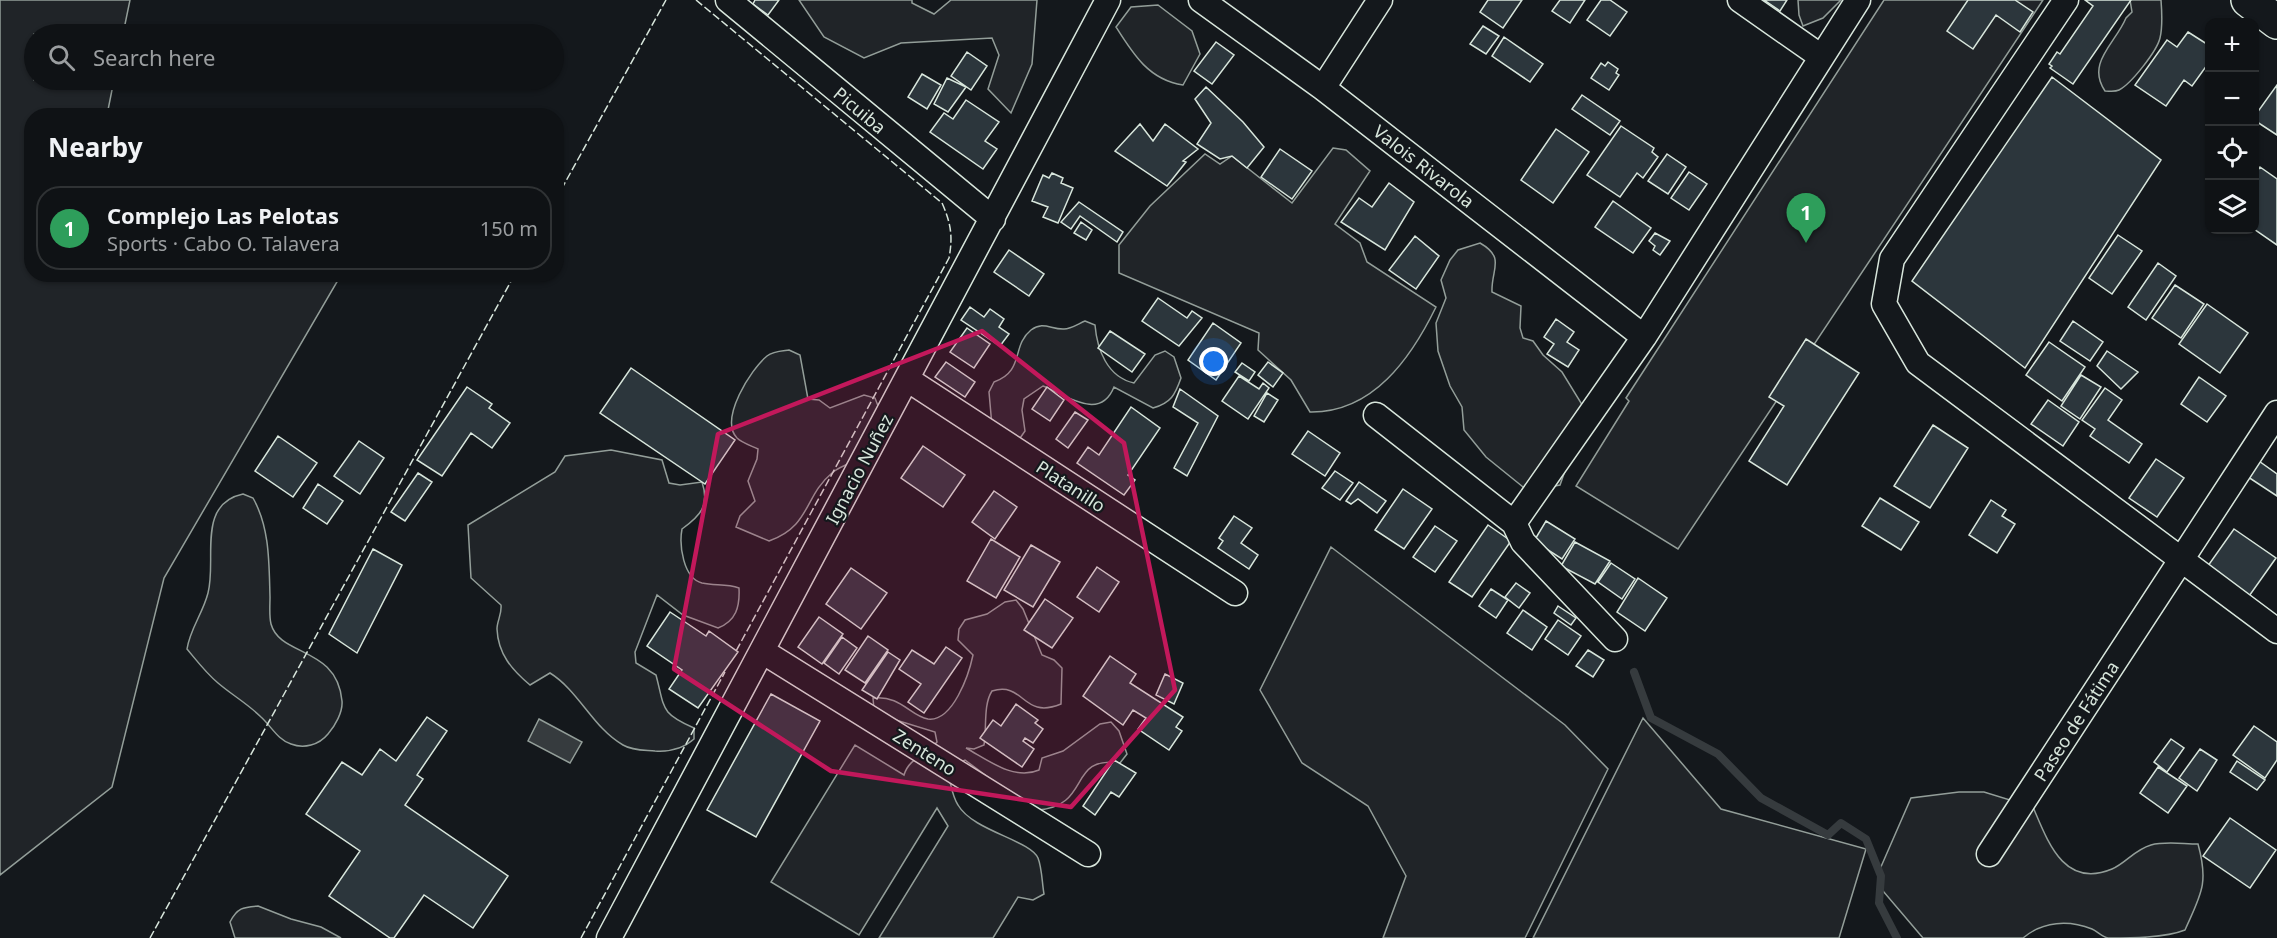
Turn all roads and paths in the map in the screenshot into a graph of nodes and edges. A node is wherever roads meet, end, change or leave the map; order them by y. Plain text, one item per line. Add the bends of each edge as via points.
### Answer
1 (728, 0) edge
2 (1108, 0) edge
3 (1201, 0) edge
4 (1380, 0) edge
5 (1740, 0) edge
6 (1858, 0) edge
7 (2066, 0) edge
8 (2248, 0) edge
9 (2277, 22) edge
10 (1820, 56) junction
11 (1323, 88) junction
12 (993, 219) junction
13 (1644, 337) junction
14 (907, 380) junction
15 (2277, 413) edge
16 (1376, 415) dead end
17 (1514, 523) junction
18 (2181, 560) junction
19 (1234, 593) dead end
20 (2277, 631) edge
21 (1615, 639) dead end
22 (762, 651) junction
23 (1088, 854) dead end
24 (1989, 854) dead end
25 (609, 938) edge

1 - 12 street, Picuiba
2 - 12 street, Ignacio Nuñez
3 - 11 street, Valois Rivarola
4 - 11 street
5 - 10 street
6 - 10 street
7 - 18 street via 1892,259 1884,304 1918,363
8 - 9 street
10 - 13 street
11 - 13 street, Valois Rivarola
12 - 14 street, Ignacio Nuñez
13 - 17 street
14 - 19 street, Platanillo
14 - 22 street, Ignacio Nuñez
15 - 18 street, Paseo de Fátima
16 - 17 street
17 - 21 street via 1523,542
18 - 20 street
18 - 24 street, Paseo de Fátima
22 - 23 street, Zenteno
22 - 25 street, Ignacio Nuñez

